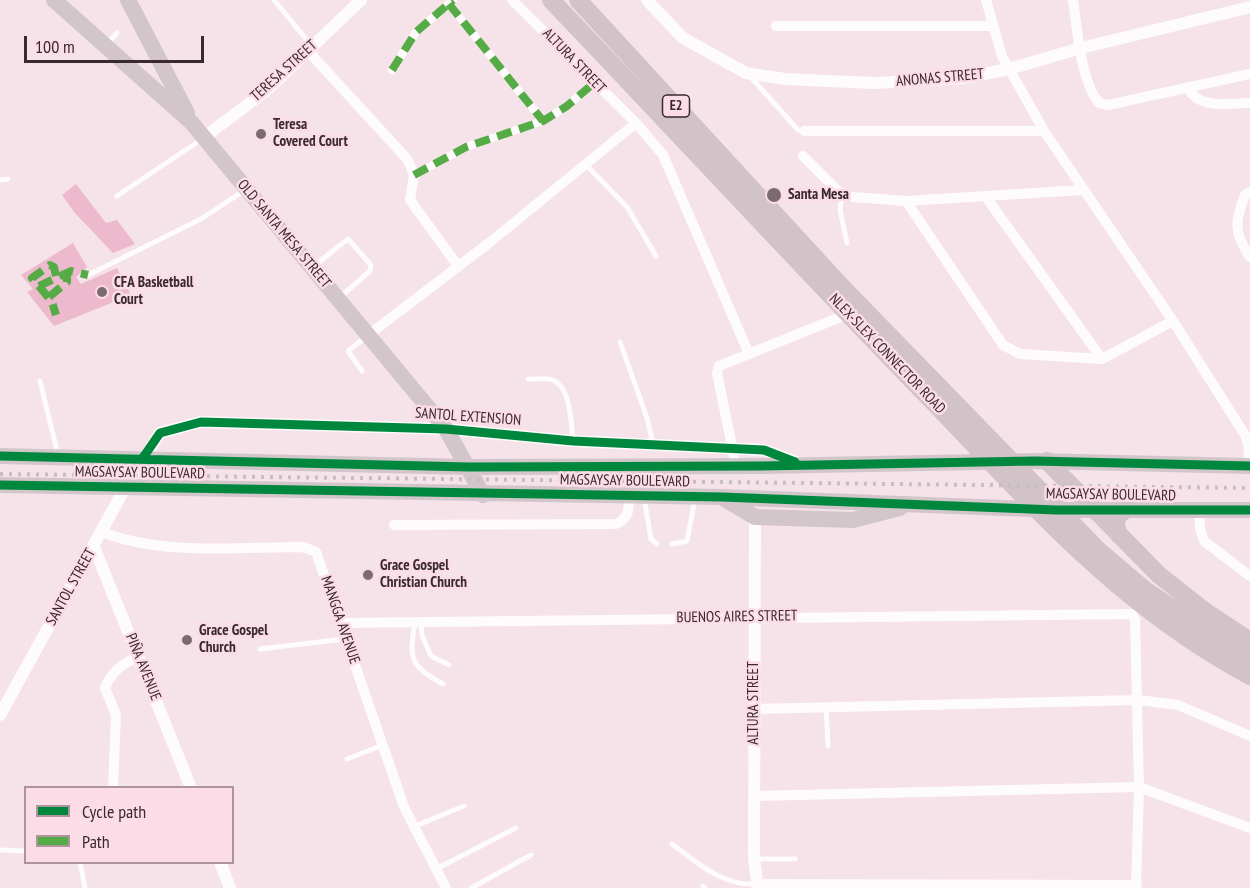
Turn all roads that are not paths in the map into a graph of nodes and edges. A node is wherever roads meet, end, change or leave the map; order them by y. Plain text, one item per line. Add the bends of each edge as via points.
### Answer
1 (54, 0) edge
2 (128, 0) edge
3 (274, 0) edge
4 (361, 0) edge
5 (512, 0) edge
6 (552, 0) edge
7 (578, 0) edge
8 (648, 0) edge
9 (986, 0) edge
10 (1073, 0) edge
11 (451, 2) edge
12 (1250, 7) edge
13 (776, 26) dead end
14 (992, 26) junction
15 (1081, 48) junction
16 (310, 49) junction
17 (1009, 69) junction
18 (392, 70) dead end
19 (166, 73) junction
20 (746, 73) junction
21 (1250, 74) edge
22 (594, 82) junction
23 (149, 84) junction
24 (1188, 88) junction
25 (1250, 103) edge
26 (543, 121) junction
27 (191, 122) junction
28 (670, 122) dead end
29 (636, 123) junction
30 (804, 131) joint
31 (1044, 131) junction
32 (203, 138) junction
33 (804, 156) dead end
34 (586, 165) junction
35 (414, 175) junction
36 (8, 179) dead end
37 (0, 180) edge
38 (246, 189) junction
39 (1082, 190) junction
40 (1250, 192) edge
41 (842, 195) junction
42 (117, 196) dead end
43 (986, 197) junction
44 (906, 201) junction
45 (847, 243) dead end
46 (656, 256) dead end
47 (1250, 257) edge
48 (458, 266) junction
49 (312, 268) junction
50 (88, 275) dead end
51 (337, 299) junction
52 (848, 308) joint
53 (1173, 321) junction
54 (367, 336) junction
55 (620, 342) dead end
56 (749, 354) junction
57 (1102, 359) junction
58 (362, 371) dead end
59 (528, 379) dead end
60 (40, 381) dead end
61 (446, 429) junction
62 (573, 441) junction
63 (653, 446) junction
64 (734, 449) junction
65 (0, 456) edge
66 (58, 457) junction
67 (142, 459) junction
68 (1010, 462) junction
69 (1047, 462) junction
70 (804, 465) junction
71 (736, 466) junction
72 (1249, 466) edge
73 (469, 467) junction
74 (0, 485) edge
75 (125, 488) junction
76 (483, 495) junction
77 (636, 497) junction
78 (695, 497) junction
79 (722, 497) junction
80 (918, 503) junction
81 (1056, 510) junction
82 (1095, 510) junction
83 (1250, 510) edge
84 (1124, 511) junction
85 (1199, 511) junction
86 (755, 517) junction
87 (394, 525) dead end
88 (102, 532) junction
89 (1119, 535) junction
90 (657, 544) dead end
91 (672, 544) dead end
92 (94, 547) junction
93 (1250, 576) edge
94 (755, 617) junction
95 (418, 622) junction
96 (342, 623) junction
97 (347, 638) junction
98 (1250, 640) edge
99 (260, 649) dead end
100 (139, 656) junction
101 (1250, 660) edge
102 (449, 666) dead end
103 (1250, 677) edge
104 (443, 684) dead end
105 (1138, 700) junction
106 (825, 707) junction
107 (754, 709) junction
108 (0, 715) edge
109 (1250, 736) edge
110 (383, 745) junction
111 (828, 746) dead end
112 (348, 759) dead end
113 (113, 786) edge
114 (190, 786) edge
115 (1139, 787) junction
116 (754, 796) junction
117 (464, 806) dead end
118 (413, 827) junction
119 (516, 828) dead end
120 (1250, 828) edge
121 (672, 844) dead end
122 (0, 850) edge
123 (24, 851) edge
124 (531, 855) dead end
125 (754, 859) junction
126 (795, 859) dead end
127 (80, 864) edge
128 (221, 864) edge
129 (436, 869) junction
130 (757, 886) edge
131 (1138, 887) edge
132 (85, 888) edge
133 (230, 888) edge
134 (446, 888) edge
135 (471, 888) edge

1 - 23 main road, OLD SANTA MESA STREET via 111,40
2 - 19 main road via 132,20
3 - 16 lane
4 - 16 street, TERESA STREET
5 - 22 street, ALTURA STREET
6 - 103 highway, NLEX-SLEX CONNECTOR ROAD via 831,297 1087,561 1186,640
7 - 101 highway, NLEX-SLEX CONNECTOR ROAD / E2 via 843,288 1098,550 1145,590
8 - 20 street, ANONAS STREET via 683,38
9 - 14 street
10 - 15 street
11 - 18 street via 416,32
11 - 26 street
12 - 15 street, ANONAS STREET
13 - 14 street
14 - 17 street
15 - 17 street, ANONAS STREET
15 - 24 street via 1093,96 1099,104
16 - 32 street, TERESA STREET via 267,90
16 - 35 street via 408,160
17 - 20 street, ANONAS STREET via 964,78 874,83
17 - 31 street
19 - 23 main road via 160,82
19 - 27 main road
20 - 30 lane via 798,130
21 - 24 street
22 - 26 street
22 - 29 street, ALTURA STREET
23 - 27 main road, OLD SANTA MESA STREET
24 - 25 street via 1192,96 1205,103
26 - 35 street via 466,147
27 - 32 main road, OLD SANTA MESA STREET
28 - 52 lane via 739,202
29 - 34 street
29 - 56 street, ALTURA STREET via 663,155
30 - 31 street
31 - 39 street
32 - 38 main road, OLD SANTA MESA STREET
32 - 42 lane
33 - 41 street
34 - 46 lane via 631,212
34 - 48 street
35 - 48 street via 410,200
36 - 37 lane
38 - 49 main road, OLD SANTA MESA STREET
38 - 50 lane via 201,219
39 - 43 street
39 - 53 street
40 - 47 street via 1245,195 1235,221
41 - 44 street
41 - 45 lane via 840,210
43 - 44 street
43 - 57 street
44 - 57 street via 996,335 1011,351
48 - 54 street
49 - 51 main road, OLD SANTA MESA STREET
49 - 51 lane via 348,239 371,265 370,272
51 - 54 main road, OLD SANTA MESA STREET
52 - 56 street via 843,316
53 - 57 street
53 - 72 street via 1245,435
54 - 58 lane via 348,351
54 - 61 main road, OLD SANTA MESA STREET
55 - 63 lane
56 - 64 street via 717,369
59 - 62 lane via 550,379 557,383 569,411
60 - 66 lane
61 - 62 street, SANTOL EXTENSION
61 - 67 street, SANTOL EXTENSION via 201,422 160,433
61 - 73 main road, OLD SANTA MESA STREET
62 - 63 street, SANTOL EXTENSION
63 - 64 street, SANTOL EXTENSION
64 - 70 street, SANTOL EXTENSION via 764,450
64 - 71 street
65 - 66 main road, MAGSAYSAY BOULEVARD
66 - 67 main road, MAGSAYSAY BOULEVARD
67 - 73 main road, MAGSAYSAY BOULEVARD
67 - 75 street, SANTOL STREET
68 - 69 main road, MAGSAYSAY BOULEVARD
68 - 70 main road, MAGSAYSAY BOULEVARD
68 - 81 highway
69 - 72 main road, MAGSAYSAY BOULEVARD
69 - 81 highway
69 - 82 highway
70 - 71 main road, MAGSAYSAY BOULEVARD
71 - 73 main road, MAGSAYSAY BOULEVARD
73 - 76 main road, OLD SANTA MESA STREET
74 - 75 main road, MAGSAYSAY BOULEVARD
75 - 76 main road, MAGSAYSAY BOULEVARD
75 - 88 street, SANTOL STREET
76 - 77 main road, MAGSAYSAY BOULEVARD
77 - 78 main road, MAGSAYSAY BOULEVARD
77 - 87 street via 624,521 616,524
77 - 90 lane via 651,539
78 - 79 main road, MAGSAYSAY BOULEVARD
78 - 91 lane via 687,541
79 - 80 main road, MAGSAYSAY BOULEVARD
79 - 86 main road
80 - 81 main road, MAGSAYSAY BOULEVARD
80 - 86 main road via 853,520
81 - 82 main road, MAGSAYSAY BOULEVARD
81 - 103 highway via 1181,631
82 - 84 main road, MAGSAYSAY BOULEVARD
82 - 89 highway
83 - 85 main road, MAGSAYSAY BOULEVARD
84 - 85 main road, MAGSAYSAY BOULEVARD
84 - 89 highway via 1116,521
85 - 93 street via 1204,541
86 - 94 street, ALTURA STREET
88 - 92 street, SANTOL STREET
88 - 96 street, MANGGA AVENUE via 129,542 183,547 312,549
89 - 98 highway via 1159,575
92 - 100 street, PIÑA AVENUE
92 - 108 street, SANTOL STREET
94 - 95 street, BUENOS AIRES STREET
94 - 105 street, BUENOS AIRES STREET via 1132,614
94 - 107 street, ALTURA STREET
95 - 96 street, BUENOS AIRES STREET
95 - 102 lane via 431,656
95 - 104 lane via 412,649 416,665
96 - 97 street, MANGGA AVENUE
97 - 99 lane
97 - 110 street, MANGGA AVENUE
100 - 113 street via 110,674 105,688 116,715
100 - 114 street, PIÑA AVENUE
105 - 106 street
105 - 109 street via 1178,705
105 - 115 street
106 - 107 street
106 - 111 lane
107 - 116 street, ALTURA STREET
110 - 112 lane
110 - 118 street, MANGGA AVENUE
115 - 116 street
115 - 120 street
115 - 131 street
116 - 125 street, ALTURA STREET
117 - 118 lane
118 - 129 street, MANGGA AVENUE
119 - 129 lane
121 - 130 lane via 725,880
122 - 123 lane
124 - 135 lane
125 - 126 lane
125 - 130 street, ALTURA STREET
127 - 132 lane
128 - 133 street
129 - 134 street, MANGGA AVENUE
130 - 131 street

